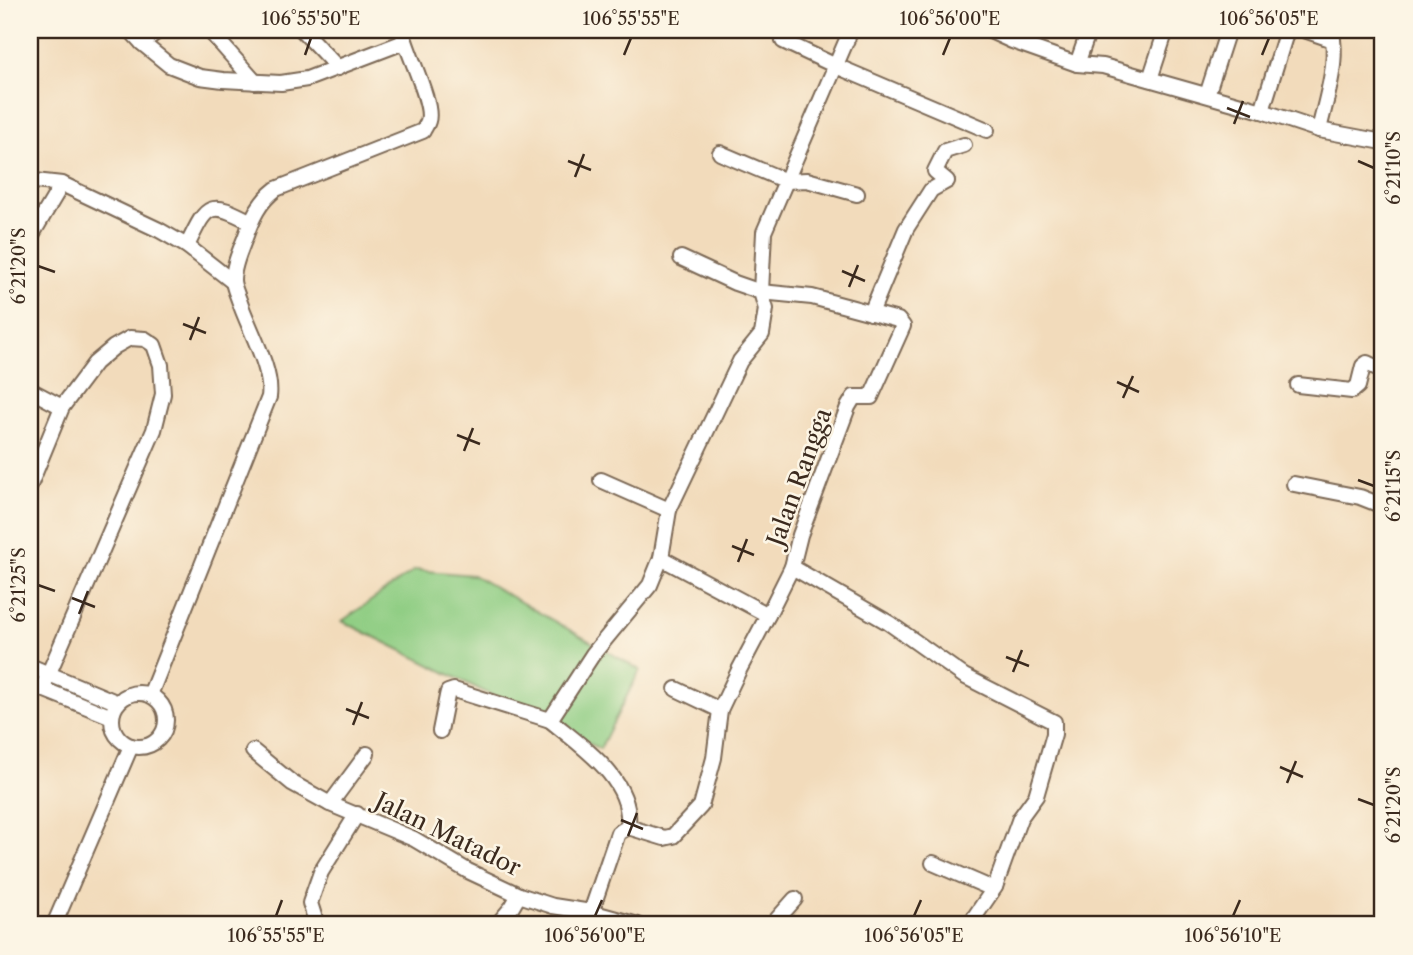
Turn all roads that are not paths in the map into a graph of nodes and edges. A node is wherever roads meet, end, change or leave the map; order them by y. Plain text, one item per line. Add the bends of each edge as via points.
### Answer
1 (130, 30) edge
2 (159, 30) edge
3 (209, 30) edge
4 (302, 30) edge
5 (851, 30) edge
6 (988, 30) edge
7 (1089, 30) edge
8 (1166, 30) edge
9 (1228, 30) edge
10 (1287, 30) edge
11 (1304, 30) edge
12 (402, 33) edge
13 (1014, 35) edge
14 (1333, 35) edge
15 (783, 41) dead end
16 (142, 43) junction
17 (1077, 64) junction
18 (836, 66) junction
19 (338, 68) junction
20 (1150, 79) junction
21 (255, 82) junction
22 (1207, 96) junction
23 (1262, 111) junction
24 (987, 130) dead end
25 (1320, 130) junction
26 (1383, 142) edge
27 (964, 145) dead end
28 (720, 153) dead end
29 (30, 178) edge
30 (786, 181) junction
31 (62, 184) junction
32 (857, 194) dead end
33 (251, 222) junction
34 (30, 238) edge
35 (187, 246) junction
36 (681, 258) dead end
37 (233, 282) junction
38 (761, 292) junction
39 (871, 313) junction
40 (1383, 371) edge
41 (1298, 386) dead end
42 (30, 390) edge
43 (62, 408) junction
44 (601, 480) dead end
45 (1294, 484) dead end
46 (30, 485) edge
47 (1383, 506) edge
48 (668, 510) junction
49 (662, 558) junction
50 (792, 567) junction
51 (768, 615) junction
52 (30, 666) edge
53 (48, 674) junction
54 (36, 687) edge
55 (676, 689) dead end
56 (150, 695) junction
57 (118, 703) junction
58 (720, 710) junction
59 (111, 717) junction
60 (550, 720) junction
61 (440, 730) dead end
62 (131, 746) junction
63 (253, 751) dead end
64 (367, 754) dead end
65 (330, 804) junction
66 (356, 814) junction
67 (628, 827) junction
68 (933, 863) dead end
69 (995, 887) junction
70 (519, 895) junction
71 (795, 899) dead end
72 (591, 912) junction
73 (54, 925) edge
74 (317, 925) edge
75 (496, 925) edge
76 (583, 925) edge
77 (638, 925) edge
78 (772, 925) edge
79 (969, 925) edge

1 - 16 street
2 - 16 street
3 - 21 street
4 - 19 street
5 - 18 street
6 - 13 street
7 - 17 street
8 - 20 street
9 - 22 street
10 - 23 street
11 - 14 street
12 - 19 street
12 - 33 street via 428,106 429,121 423,131 276,189 265,197
13 - 17 street
14 - 25 street
15 - 18 street
16 - 21 street via 169,65 200,77
17 - 20 street
18 - 24 street
18 - 30 street
19 - 21 street via 307,79
20 - 22 street
22 - 23 street
23 - 25 street
25 - 26 street
27 - 39 street via 945,151 935,171 947,181 930,190 906,229
28 - 30 street
29 - 31 street
30 - 32 street via 807,180
30 - 38 street via 764,232
31 - 34 street
31 - 35 street
33 - 35 street via 215,208 200,220
33 - 37 street
35 - 37 street
36 - 38 street, Jalan Rangga
37 - 56 street via 268,374 269,397
38 - 39 street, Jalan Rangga via 811,297
38 - 48 street via 766,309 762,334 740,361
39 - 50 street, Jalan Rangga via 898,320 903,326 871,397 854,397 848,407
40 - 41 street via 1367,363 1353,391
42 - 43 street
43 - 46 street
43 - 53 street via 94,363 114,347 130,338 153,345 161,365 163,394 154,430
44 - 48 street
45 - 47 street via 1360,496
48 - 49 street
49 - 51 street
49 - 60 street via 650,585 593,654
50 - 51 street
50 - 69 street, Jalan Rangga via 889,623 964,676 1054,722 1036,796 1020,818
51 - 58 street
52 - 53 street
53 - 54 street
53 - 57 street
54 - 59 street
55 - 58 street
56 - 57 street via 127,695
56 - 62 street via 164,710 164,729 151,744
57 - 59 street
58 - 67 street via 701,806 673,836 664,838
59 - 62 street via 120,740
60 - 61 street via 454,690 448,692
60 - 67 street via 604,765 624,797
62 - 73 street
63 - 65 street, Jalan Matador via 292,783
64 - 65 street
65 - 66 street, Jalan Matador
66 - 70 street, Jalan Matador
66 - 74 street via 321,872 310,903
67 - 72 street via 618,833
68 - 69 street
69 - 79 street, Jalan Rangga
70 - 72 street, Jalan Matador
70 - 75 street
71 - 78 street
72 - 76 street
72 - 77 street, Jalan Matador

